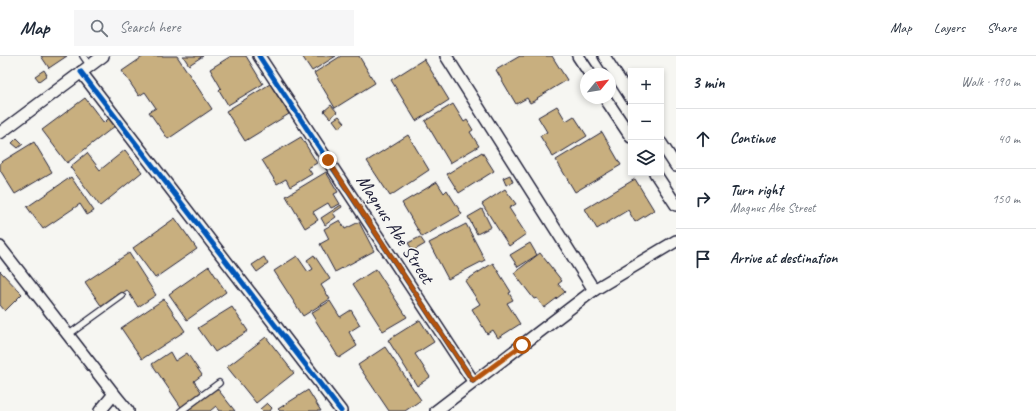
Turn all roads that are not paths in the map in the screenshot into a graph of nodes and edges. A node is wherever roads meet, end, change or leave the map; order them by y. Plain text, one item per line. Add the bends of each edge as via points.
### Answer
1 (83, 56) edge
2 (102, 56) edge
3 (259, 56) edge
4 (446, 56) edge
5 (578, 56) edge
6 (604, 56) edge
7 (586, 68) edge
8 (86, 69) junction
9 (628, 93) edge
10 (609, 104) edge
11 (628, 132) edge
12 (0, 133) edge
13 (664, 148) edge
14 (676, 166) edge
15 (657, 176) edge
16 (676, 205) edge
17 (676, 241) edge
18 (0, 247) edge
19 (594, 290) junction
20 (122, 296) dead end
21 (68, 335) junction
22 (473, 381) junction
23 (219, 383) dead end
24 (114, 394) junction
25 (100, 411) edge
26 (128, 411) edge
27 (181, 411) edge
28 (341, 411) edge
29 (436, 411) edge

1 - 8 lane
2 - 8 street
3 - 22 street, Magnus Abe Street
4 - 19 street
5 - 7 street
6 - 9 street
8 - 12 street
8 - 28 street
10 - 11 street
13 - 14 street
15 - 16 street
17 - 19 street
18 - 21 street
19 - 22 street
20 - 21 lane
21 - 24 street
22 - 29 street
23 - 27 lane
24 - 25 street
24 - 26 street

